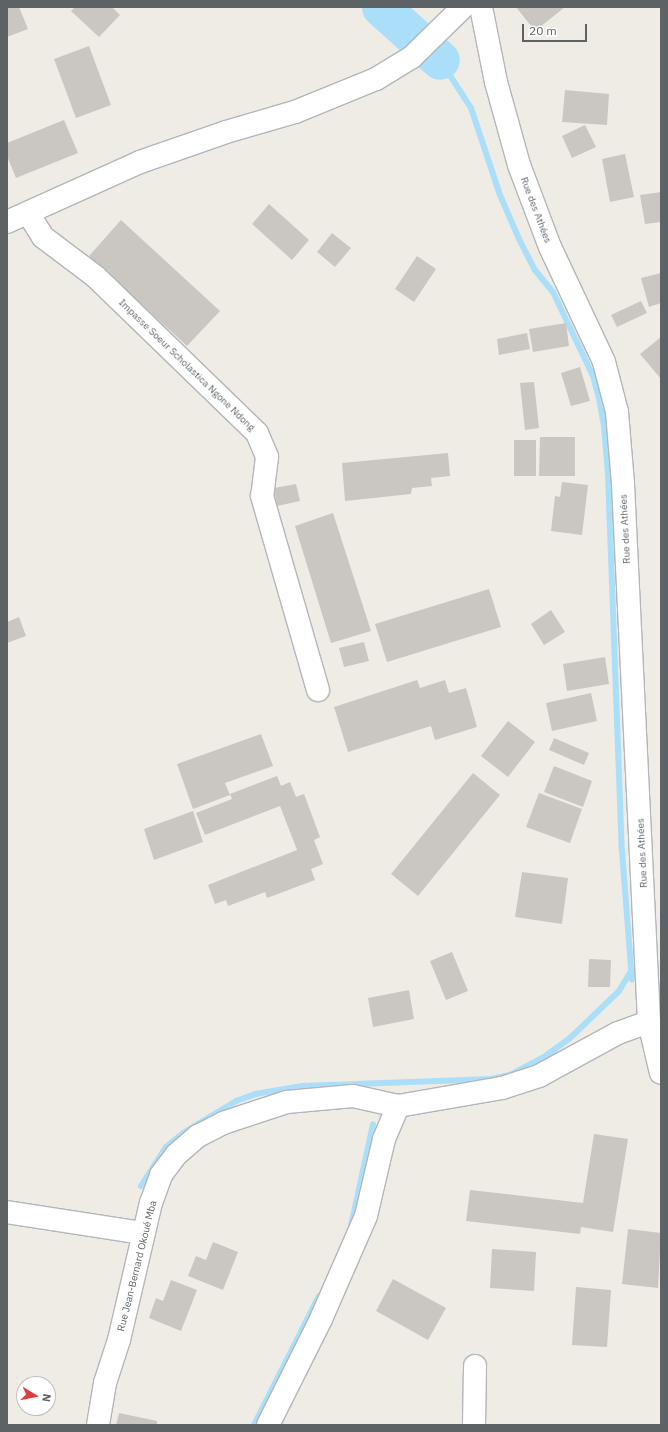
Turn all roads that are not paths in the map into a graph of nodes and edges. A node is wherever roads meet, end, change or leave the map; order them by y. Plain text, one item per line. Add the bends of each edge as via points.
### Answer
1 (463, 7) edge
2 (481, 7) edge
3 (28, 213) junction
4 (7, 222) edge
5 (318, 690) dead end
6 (649, 1022) junction
7 (661, 1073) edge
8 (398, 1106) junction
9 (7, 1212) edge
10 (143, 1233) junction
11 (475, 1366) dead end
12 (98, 1425) edge
13 (268, 1425) edge
14 (474, 1425) edge

1 - 3 street via 412,57 351,91 295,112 178,147
2 - 6 street, Rue des Athées via 496,82 519,164 550,247 604,362 617,412 623,484
3 - 4 street
3 - 5 street, Impasse Soeur Scholastica Ngone Ndong via 43,237 96,277 257,434 267,457 262,496
6 - 7 street, Rue des Athées
6 - 8 street via 618,1033 538,1076 495,1089
8 - 10 street, Rue Jean-Bernard Okoué Mba via 353,1096 322,1097 287,1102 223,1123 198,1136 177,1154 161,1175
8 - 13 street via 384,1139 366,1216 321,1319
9 - 10 street
10 - 12 street, Rue Jean-Bernard Okoué Mba via 119,1340 105,1383
11 - 14 street

